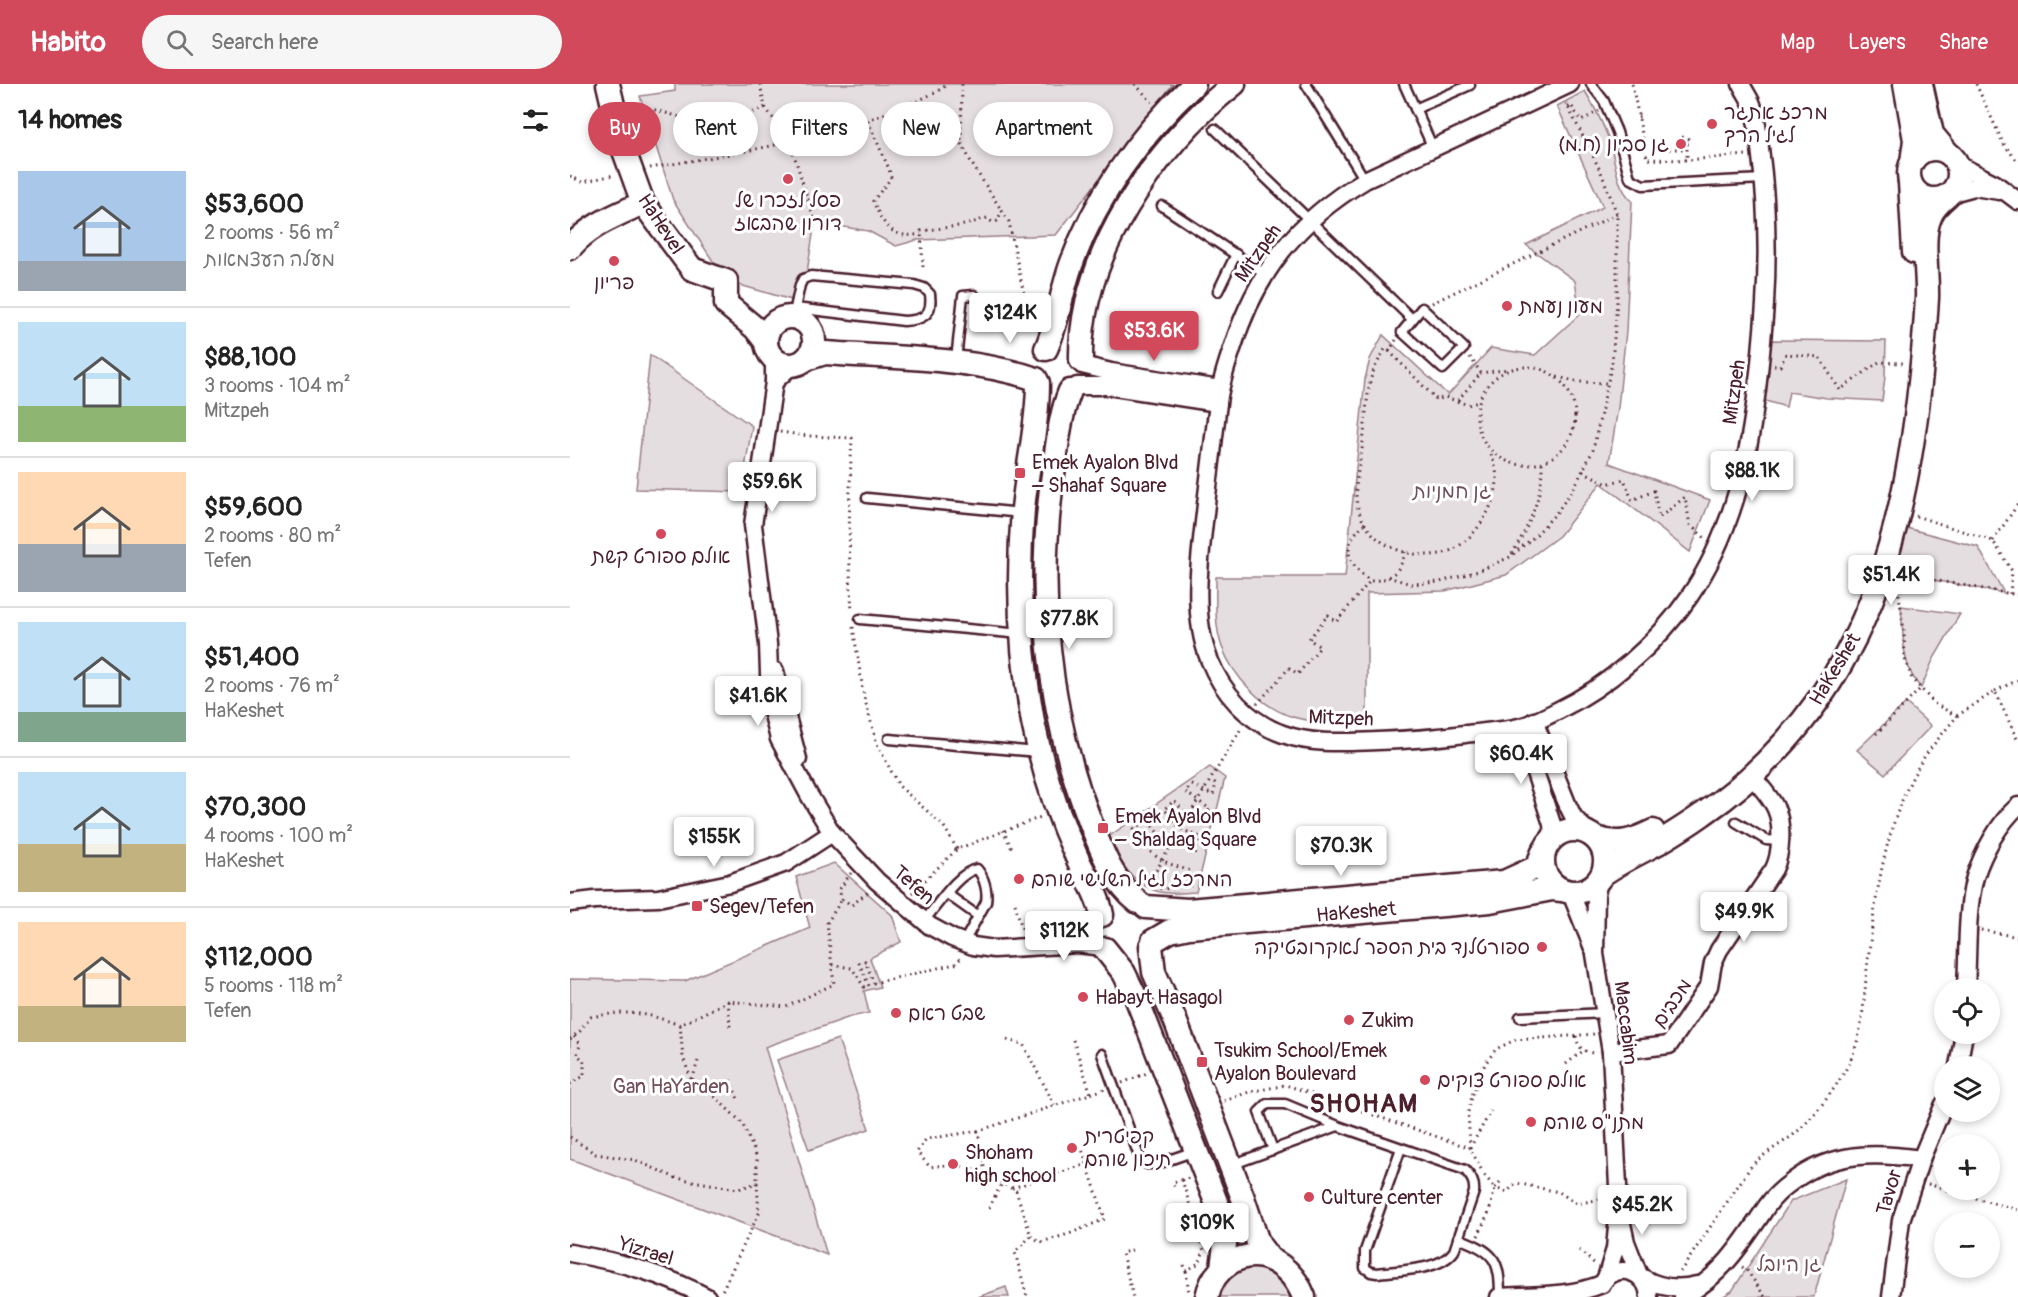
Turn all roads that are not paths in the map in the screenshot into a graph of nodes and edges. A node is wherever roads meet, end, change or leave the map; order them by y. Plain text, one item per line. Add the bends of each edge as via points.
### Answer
1 (608, 84) edge
2 (1194, 84) edge
3 (1234, 84) edge
4 (1306, 84) edge
5 (1404, 84) edge
6 (1591, 84) edge
7 (1741, 84) edge
8 (1905, 84) edge
9 (1921, 84) edge
10 (1470, 85) edge
11 (1564, 87) edge
12 (1415, 110) junction
13 (1215, 129) dead end
14 (1433, 148) junction
15 (1950, 154) junction
16 (1911, 172) junction
17 (1763, 179) junction
18 (1365, 180) junction
19 (1949, 194) junction
20 (2013, 197) edge
21 (644, 203) junction
22 (1162, 206) dead end
23 (1310, 220) junction
24 (570, 248) edge
25 (1236, 254) junction
26 (1265, 274) junction
27 (1218, 291) dead end
28 (974, 295) dead end
29 (794, 313) junction
30 (1412, 319) junction
31 (788, 346) junction
32 (1042, 347) junction
33 (955, 363) junction
34 (989, 366) junction
35 (1077, 376) junction
36 (1037, 381) junction
37 (1219, 396) junction
38 (867, 498) dead end
39 (1023, 513) junction
40 (860, 619) dead end
41 (1022, 634) junction
42 (1527, 724) junction
43 (889, 739) dead end
44 (1040, 753) junction
45 (1751, 775) junction
46 (2018, 806) edge
47 (1736, 822) dead end
48 (832, 833) junction
49 (1593, 836) junction
50 (1779, 841) junction
51 (1548, 845) junction
52 (1601, 877) junction
53 (1565, 891) junction
54 (947, 894) junction
55 (1143, 894) junction
56 (570, 897) edge
57 (595, 900) junction
58 (570, 903) edge
59 (978, 916) junction
60 (1100, 918) junction
61 (924, 921) junction
62 (968, 944) junction
63 (1152, 944) junction
64 (1027, 947) junction
65 (1104, 948) junction
66 (1595, 954) junction
67 (1967, 978) edge
68 (1606, 1013) junction
69 (1520, 1017) dead end
70 (1611, 1052) junction
71 (1102, 1054) dead end
72 (1936, 1122) edge
73 (1338, 1126) junction
74 (1401, 1148) junction
75 (1273, 1150) junction
76 (1192, 1152) junction
77 (1921, 1159) junction
78 (1231, 1166) junction
79 (1618, 1201) junction
80 (1458, 1238) junction
81 (570, 1253) edge
82 (1269, 1258) junction
83 (1222, 1268) junction
84 (1641, 1277) junction
85 (1601, 1281) edge
86 (1676, 1292) edge
87 (1200, 1294) edge
88 (1306, 1294) edge
89 (707, 1297) edge
90 (1500, 1297) edge
91 (1650, 1297) edge
92 (1891, 1297) edge

1 - 21 street, HaHevel via 631,172
2 - 32 street via 1135,148 1100,201 1068,273 1055,326
3 - 35 street via 1176,139 1123,214 1090,290 1081,329
4 - 18 lane
5 - 12 lane
6 - 17 lane via 1617,132 1630,178 1643,185
7 - 17 street, Mitzpeh via 1752,104
8 - 16 street, HaKeshet via 1915,140
9 - 15 street via 1932,134
10 - 12 lane
11 - 14 street, Mitzpeh
12 - 14 lane
13 - 23 lane
14 - 18 street, Mitzpeh
15 - 16 street via 1930,148 1916,156
15 - 19 street via 1960,171 1957,186
15 - 20 street via 1963,167
16 - 19 street via 1919,195 1936,200
16 - 49 street, HaKeshet via 1915,286 1896,458 1876,551 1848,624 1806,696 1738,770 1698,802 1628,842 1608,842
17 - 42 street, Mitzpeh via 1766,286 1755,405 1743,467 1712,562 1666,627 1631,661 1596,689
18 - 23 street, Mitzpeh via 1337,196
19 - 20 street via 1974,187
19 - 45 street, HaKeshet via 1929,218 1915,423 1884,566 1859,630 1832,680 1799,724
21 - 24 street via 580,235
21 - 31 street, HaHevel via 692,269 726,281 726,304
22 - 25 lane
23 - 26 street, Mitzpeh
23 - 30 lane
25 - 26 lane
25 - 27 lane
26 - 37 street, Mitzpeh via 1238,328
28 - 33 lane via 963,297
29 - 29 lane via 918,320 924,317 931,302 930,294 914,285 819,275 803,279
29 - 31 street via 785,318
30 - 30 lane via 1422,308 1464,348 1443,369 1402,332
31 - 33 street
31 - 48 street, Tefen via 774,382 753,525 768,644 770,702 779,739
32 - 34 street via 1015,364
32 - 35 street via 1063,346 1073,351
32 - 36 street via 1034,366
33 - 34 street
34 - 36 street
35 - 36 street via 1062,394 1043,389
35 - 37 street via 1108,386
35 - 55 street via 1063,413 1049,512 1046,609 1051,666 1076,784 1098,842 1129,895
36 - 39 street
37 - 42 street, Mitzpeh via 1199,593 1208,657 1235,703 1281,734 1330,743 1429,739
38 - 39 lane
39 - 41 street
40 - 41 lane
41 - 44 street
42 - 49 street via 1574,818
42 - 51 street via 1552,824
43 - 44 lane
44 - 60 street via 1074,852 1100,904
45 - 50 street, מכבים via 1776,808
45 - 52 street, HaKeshet via 1706,812
46 - 67 street via 2007,815 1975,877
47 - 50 lane via 1766,840
48 - 57 street via 786,863 730,883 658,898
48 - 61 street, Tefen via 877,881
49 - 51 street via 1569,830
49 - 52 street via 1605,854
50 - 70 street, מכבים via 1774,869 1719,950 1709,986 1669,1045
51 - 53 street via 1542,861 1545,873
51 - 55 street, HaKeshet via 1537,867 1504,882 1188,910
52 - 53 street via 1584,891
52 - 66 street, Maccabim via 1596,896
53 - 63 street, HaKeshet via 1552,889 1490,901 1189,927 1170,931
53 - 66 street, Maccabim via 1572,896
54 - 59 lane
54 - 59 lane via 970,870 977,869 987,895
54 - 61 lane
55 - 60 street via 1113,903
55 - 63 street via 1156,927
56 - 57 street
57 - 58 street
59 - 62 lane
60 - 64 street, Tefen
60 - 65 street via 1097,931
61 - 62 street, Tefen
62 - 64 street, Tefen
63 - 65 street via 1145,953 1125,959
63 - 78 street via 1154,972
64 - 65 street, Tefen via 1078,944
65 - 76 street via 1124,974 1138,1002
66 - 68 street, Maccabim
68 - 69 lane
68 - 70 street, Maccabim
70 - 79 street, Maccabim
71 - 76 lane via 1140,1159 1157,1164
72 - 77 street, Tavor
73 - 74 lane
73 - 75 lane
73 - 75 lane via 1285,1104 1267,1104 1259,1112
74 - 80 lane via 1465,1170 1471,1177 1473,1192
74 - 80 lane via 1365,1251 1365,1268 1377,1273 1443,1262 1454,1251
75 - 78 lane
76 - 83 street via 1222,1220
77 - 86 street via 1855,1155 1805,1172 1777,1194 1731,1259 1696,1290
77 - 92 street, Tavor via 1901,1220
78 - 82 street via 1259,1245
79 - 84 street, Maccabim via 1626,1242
79 - 85 street, Maccabim via 1615,1249
80 - 90 lane via 1481,1247 1492,1257 1498,1267
81 - 89 street, Yizrael via 666,1277
82 - 83 street via 1241,1257
82 - 88 street via 1288,1270
83 - 87 street
84 - 85 street via 1622,1270
84 - 86 street
84 - 91 street, Maccabim
85 - 90 street via 1589,1290

